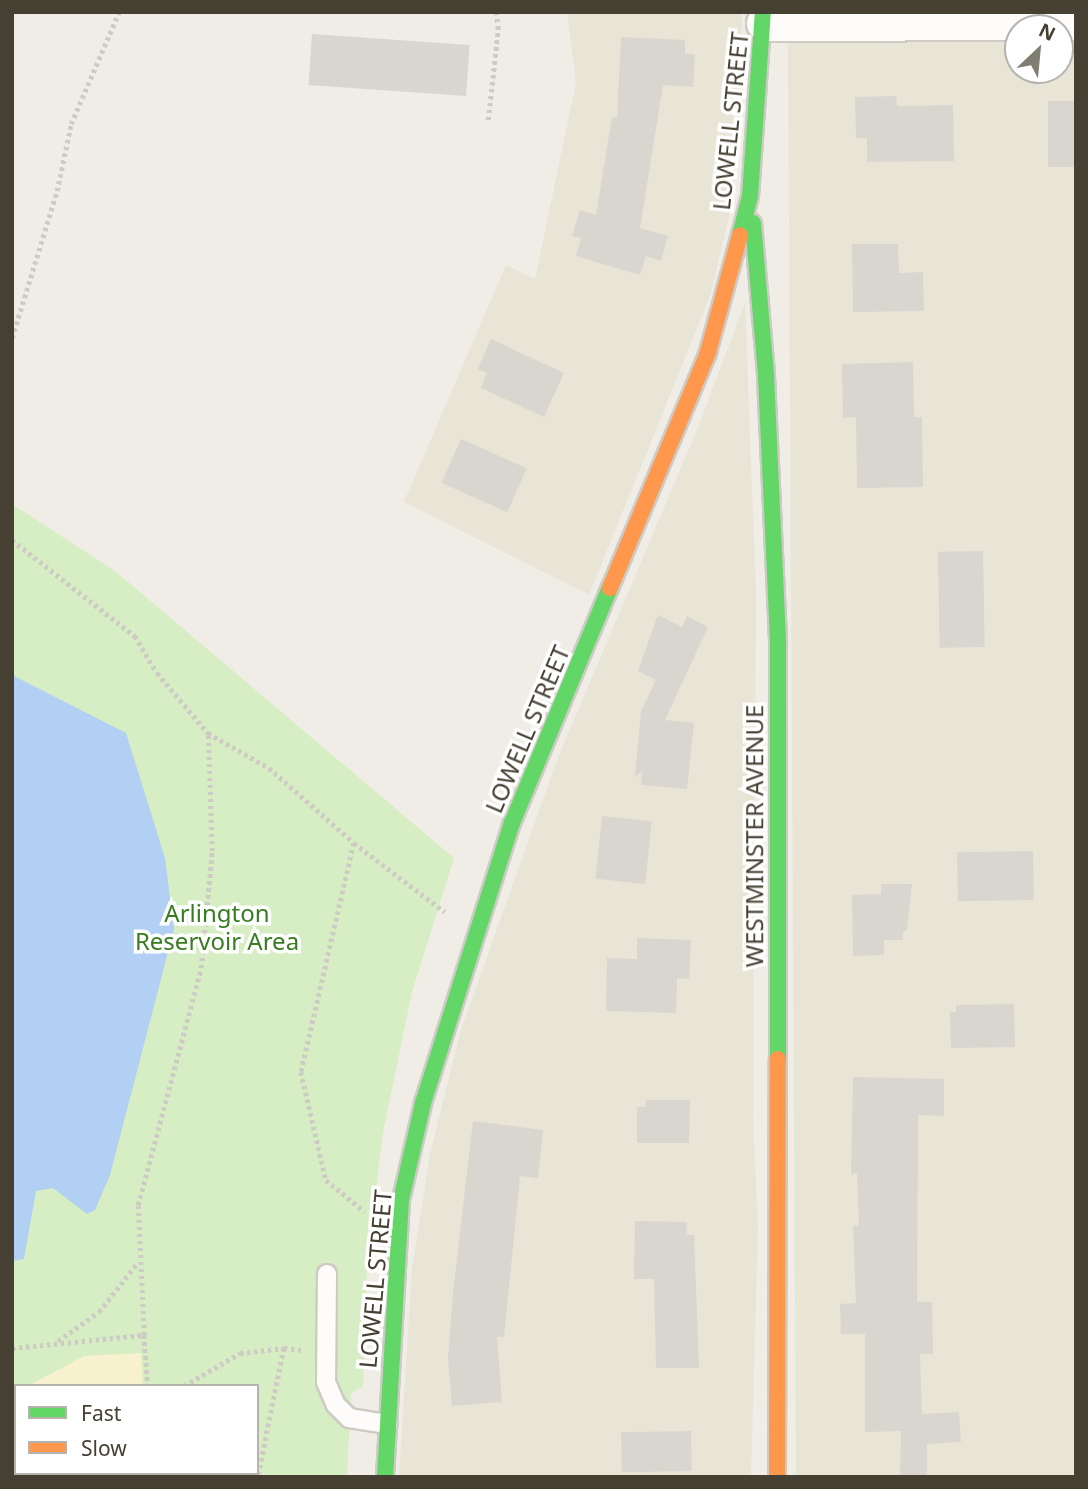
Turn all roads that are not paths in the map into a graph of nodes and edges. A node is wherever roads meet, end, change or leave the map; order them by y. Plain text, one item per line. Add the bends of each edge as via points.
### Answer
1 (764, 18) edge
2 (1076, 22) edge
3 (750, 196) junction
4 (327, 1273) dead end
5 (387, 1424) junction
6 (385, 1477) edge
7 (777, 1477) edge

1 - 2 street
1 - 3 main road, LOWELL STREET
3 - 5 main road, LOWELL STREET via 708,352 508,836 423,1103 401,1200
3 - 7 main road, WESTMINSTER AVENUE via 766,376 778,645
4 - 5 lane via 326,1382 336,1405 349,1418
5 - 6 main road, LOWELL STREET

